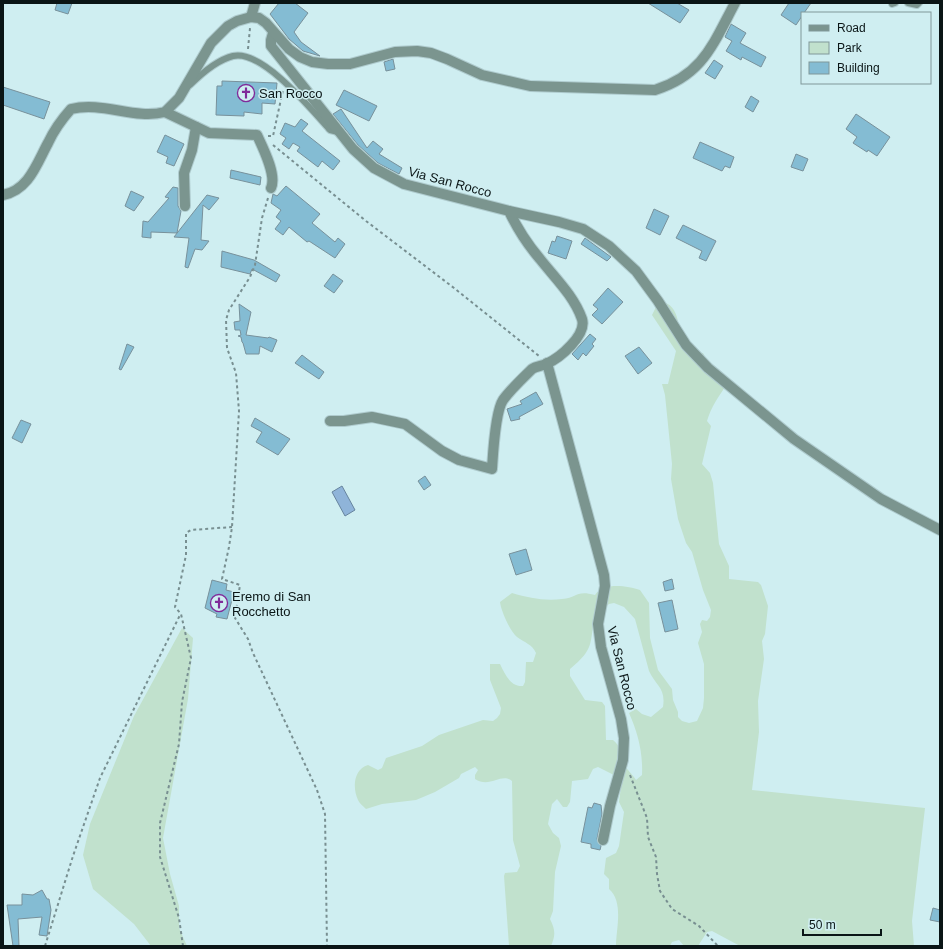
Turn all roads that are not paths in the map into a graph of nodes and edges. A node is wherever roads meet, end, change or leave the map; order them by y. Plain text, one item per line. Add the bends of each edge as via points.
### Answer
1 (255, 3) edge
2 (735, 3) edge
3 (908, 3) edge
4 (919, 3) edge
5 (251, 17) junction
6 (273, 33) junction
7 (183, 93) junction
8 (165, 112) junction
9 (196, 127) junction
10 (340, 133) junction
11 (271, 188) road end
12 (3, 195) edge
13 (185, 206) dead end
14 (509, 211) junction
15 (547, 364) junction
16 (330, 421) dead end
17 (940, 530) edge
18 (603, 840) dead end

1 - 5 street
2 - 6 street via 708,52 696,67 672,84 655,90 530,86 482,75 431,53 417,51 395,52 350,64 312,62 289,49
3 - 4 lane
5 - 6 street via 259,18 266,23
5 - 7 street via 228,26 211,43
6 - 10 street, Via San Rocco via 271,46
7 - 8 street
7 - 10 lane via 198,77 217,64 233,56 247,56 284,81 330,130
8 - 9 street
8 - 12 street via 139,114 89,106 71,109 54,131 33,172 23,185 12,193
9 - 11 street via 209,133 257,136 266,153 273,183
9 - 13 street via 184,173
10 - 14 street, Via San Rocco via 352,150 374,168 404,184
14 - 15 street via 539,258 567,291 582,319 583,328 580,335 558,357
14 - 17 street, Via San Rocco via 583,229 609,246 636,271 686,345 750,405 881,499
15 - 16 street via 534,368 502,401 492,469 459,460 404,424 372,417
15 - 18 street, Via San Rocco via 604,575 605,586 598,624 601,647 624,738 623,760

